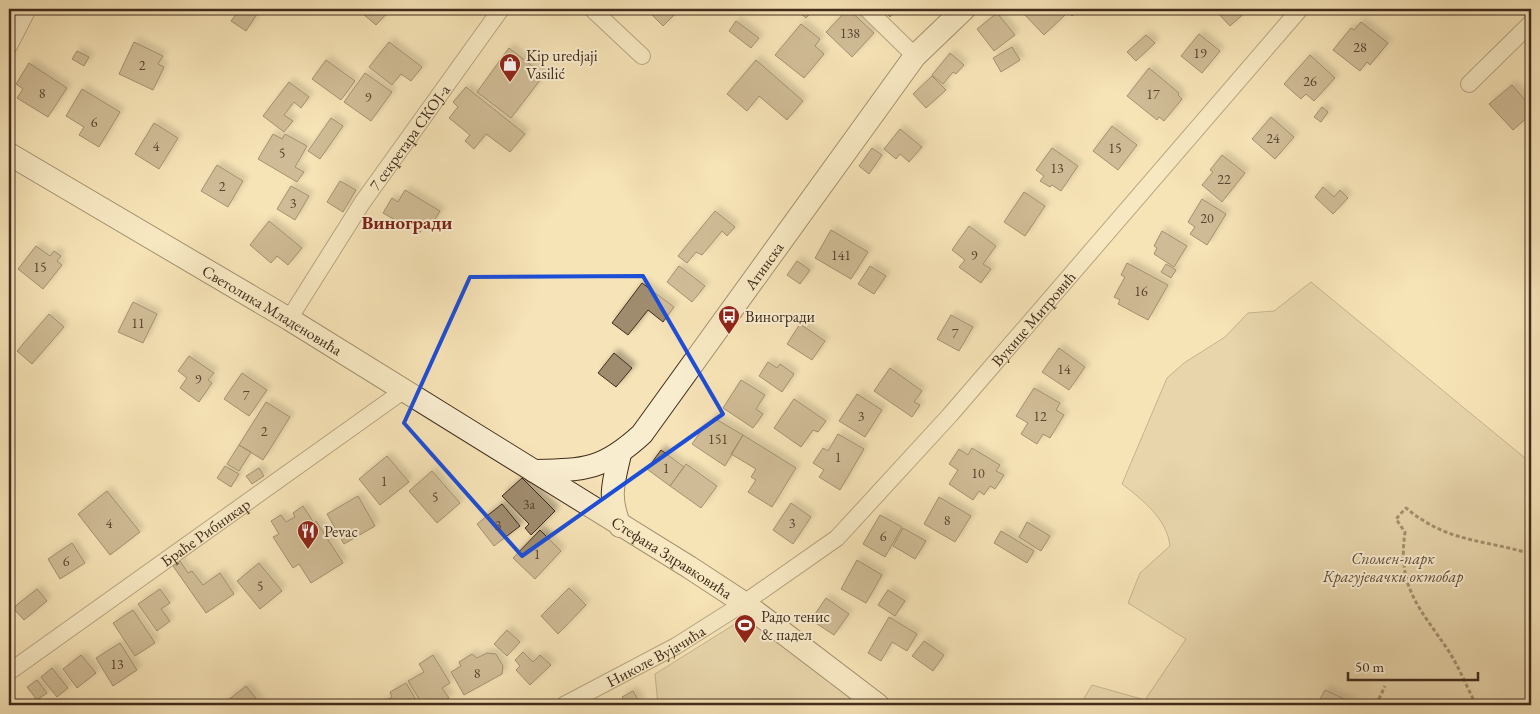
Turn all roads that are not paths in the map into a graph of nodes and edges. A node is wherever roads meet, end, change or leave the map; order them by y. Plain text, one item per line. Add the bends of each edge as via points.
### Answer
1 (28, 9) edge
2 (501, 9) edge
3 (592, 9) edge
4 (867, 9) edge
5 (964, 9) edge
6 (1300, 9) edge
7 (1531, 23) edge
8 (9, 46) edge
9 (642, 56) dead end
10 (915, 56) junction
11 (1469, 84) dead end
12 (9, 154) edge
13 (288, 319) junction
14 (403, 391) junction
15 (620, 454) junction
16 (534, 471) junction
17 (620, 526) junction
18 (744, 604) junction
19 (9, 672) edge
20 (564, 705) edge
21 (878, 705) edge

1 - 8 street
2 - 13 street, 7 секретара СКОЈ-а via 362,203
3 - 9 street
4 - 10 street
5 - 10 street, Атинска
6 - 18 street, Вукице Митровић via 956,408 837,538
7 - 11 street
10 - 15 street, Атинска via 642,434
12 - 13 street, Светолика Младеновића
13 - 14 street, Светолика Младеновића
14 - 16 street, Светолика Младеновића
14 - 19 street, Браће Рибникар
15 - 16 street, Атинска via 594,467
15 - 17 street via 613,486 613,507
16 - 17 street, Стефана Здравковића
17 - 18 street, Стефана Здравковића
18 - 20 street, Николе Вујачића via 676,646
18 - 21 street, Стефана Здравковића

